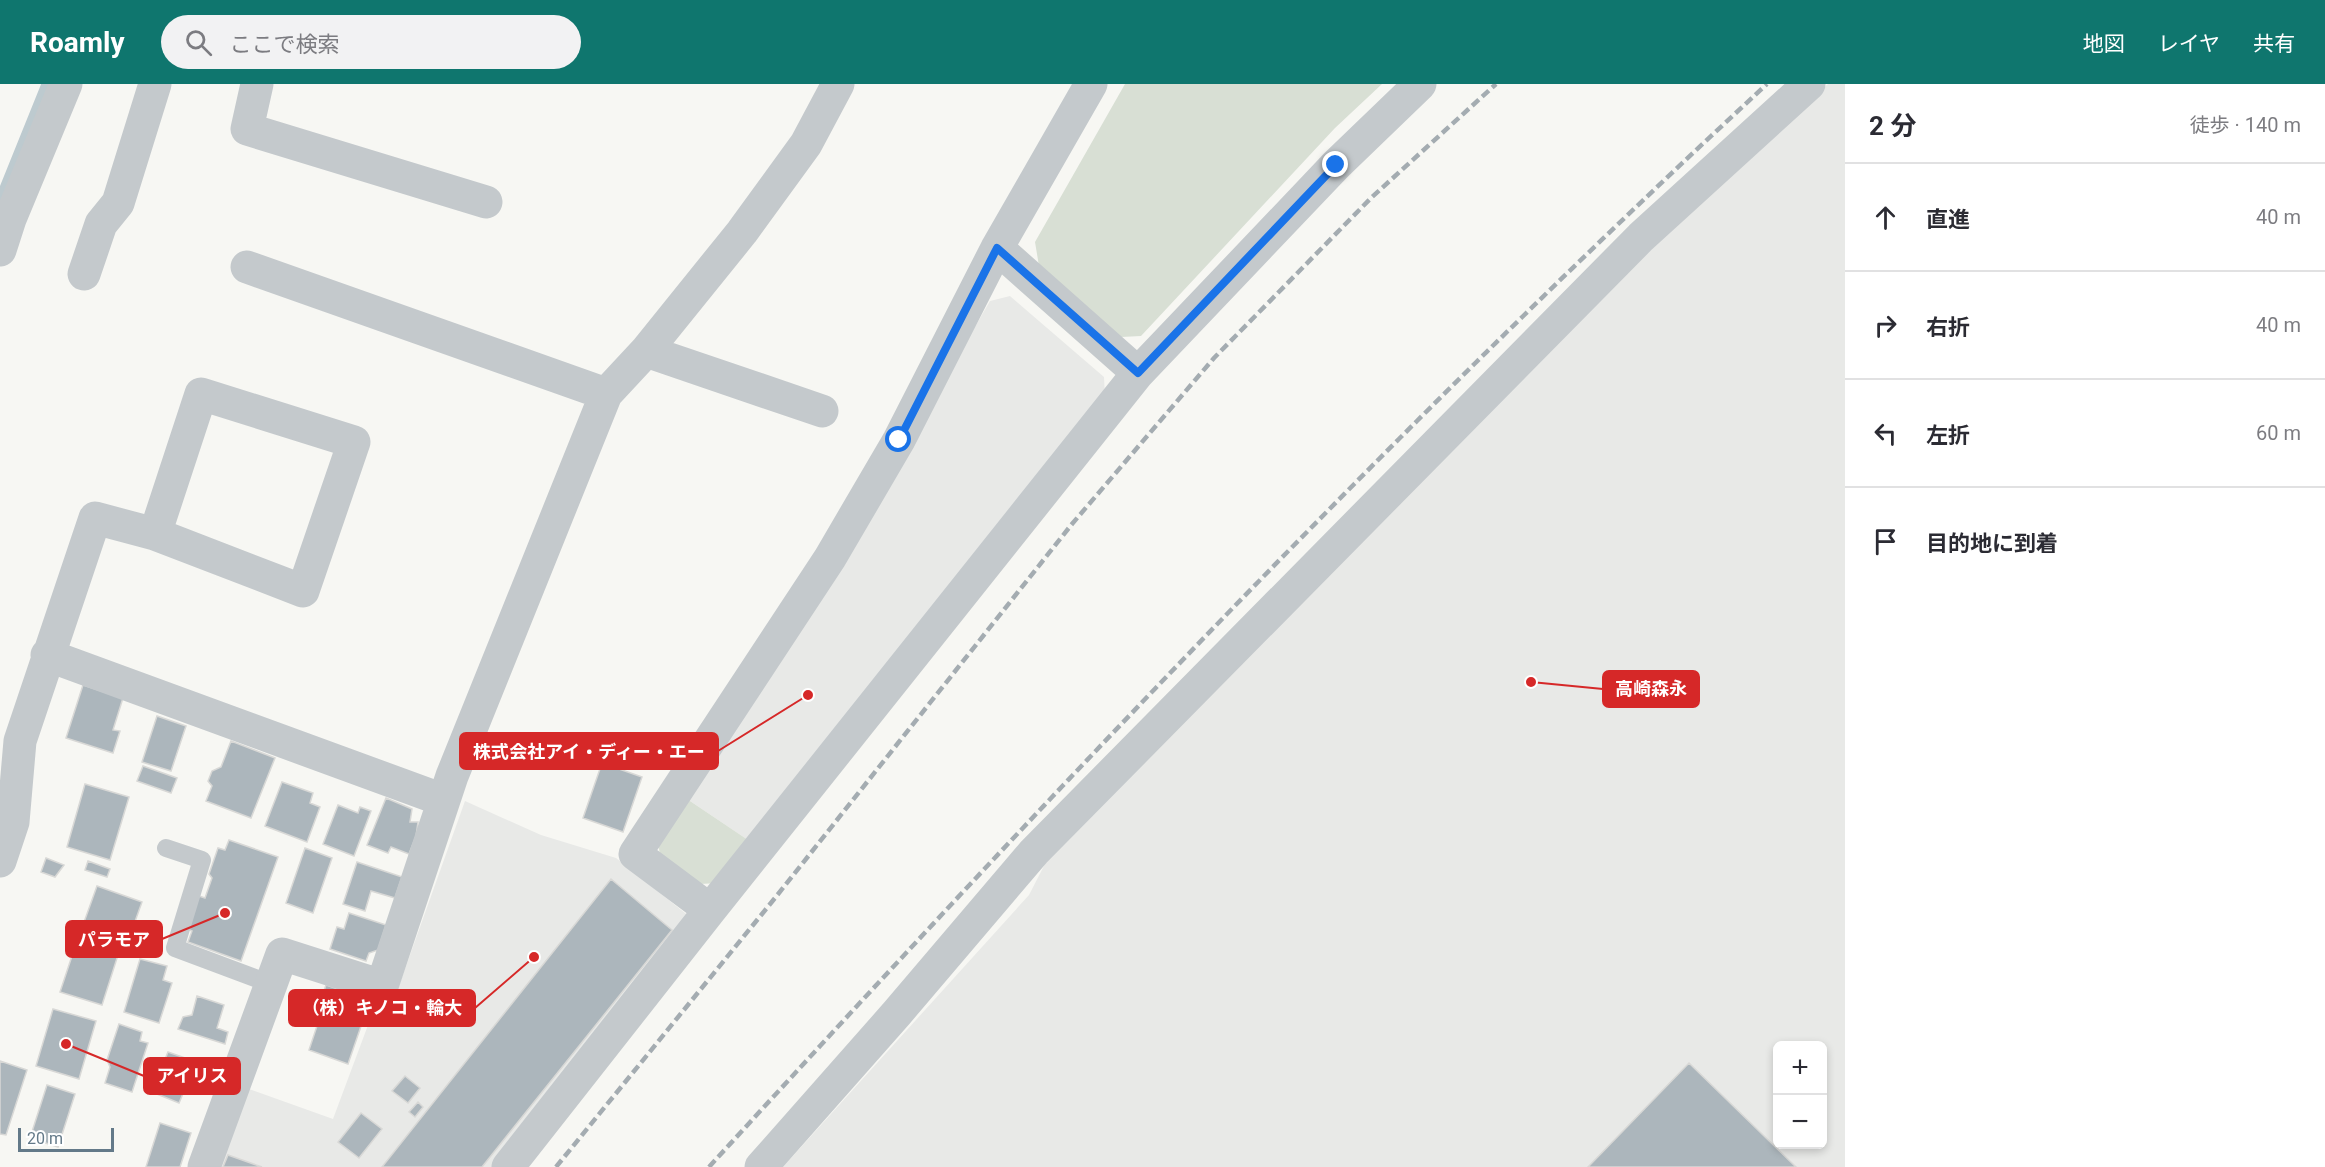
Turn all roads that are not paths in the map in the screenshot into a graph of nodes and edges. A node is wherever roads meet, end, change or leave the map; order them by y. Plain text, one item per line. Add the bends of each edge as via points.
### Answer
1 (66, 84) edge
2 (155, 84) edge
3 (257, 84) edge
4 (838, 84) edge
5 (1091, 84) edge
6 (1420, 84) edge
7 (1809, 84) edge
8 (486, 202) dead end
9 (5, 217) edge
10 (997, 248) junction
11 (0, 250) edge
12 (247, 267) dead end
13 (84, 274) dead end
14 (646, 351) junction
15 (1138, 373) junction
16 (606, 394) junction
17 (822, 411) dead end
18 (155, 534) junction
19 (47, 654) junction
20 (443, 800) junction
21 (166, 848) dead end
22 (0, 861) edge
23 (710, 910) junction
24 (271, 984) junction
25 (204, 1167) edge
26 (508, 1167) edge
27 (761, 1167) edge

1 - 9 street
2 - 13 street via 117,203 101,224
3 - 8 street via 247,129
4 - 14 street via 806,144 742,232
5 - 10 street
6 - 15 street via 1336,165
7 - 27 street via 1641,237 1034,852
9 - 11 street
10 - 15 street
10 - 23 street via 899,440 836,548 635,854
12 - 16 street
14 - 16 street
14 - 17 street
15 - 23 street
16 - 20 street
18 - 18 street via 201,394 354,442 303,591
18 - 19 street via 95,518
19 - 20 street
19 - 22 street via 20,741 13,822
20 - 24 street via 382,986 282,954
21 - 24 lane via 202,860 175,948
23 - 26 street
24 - 25 street

